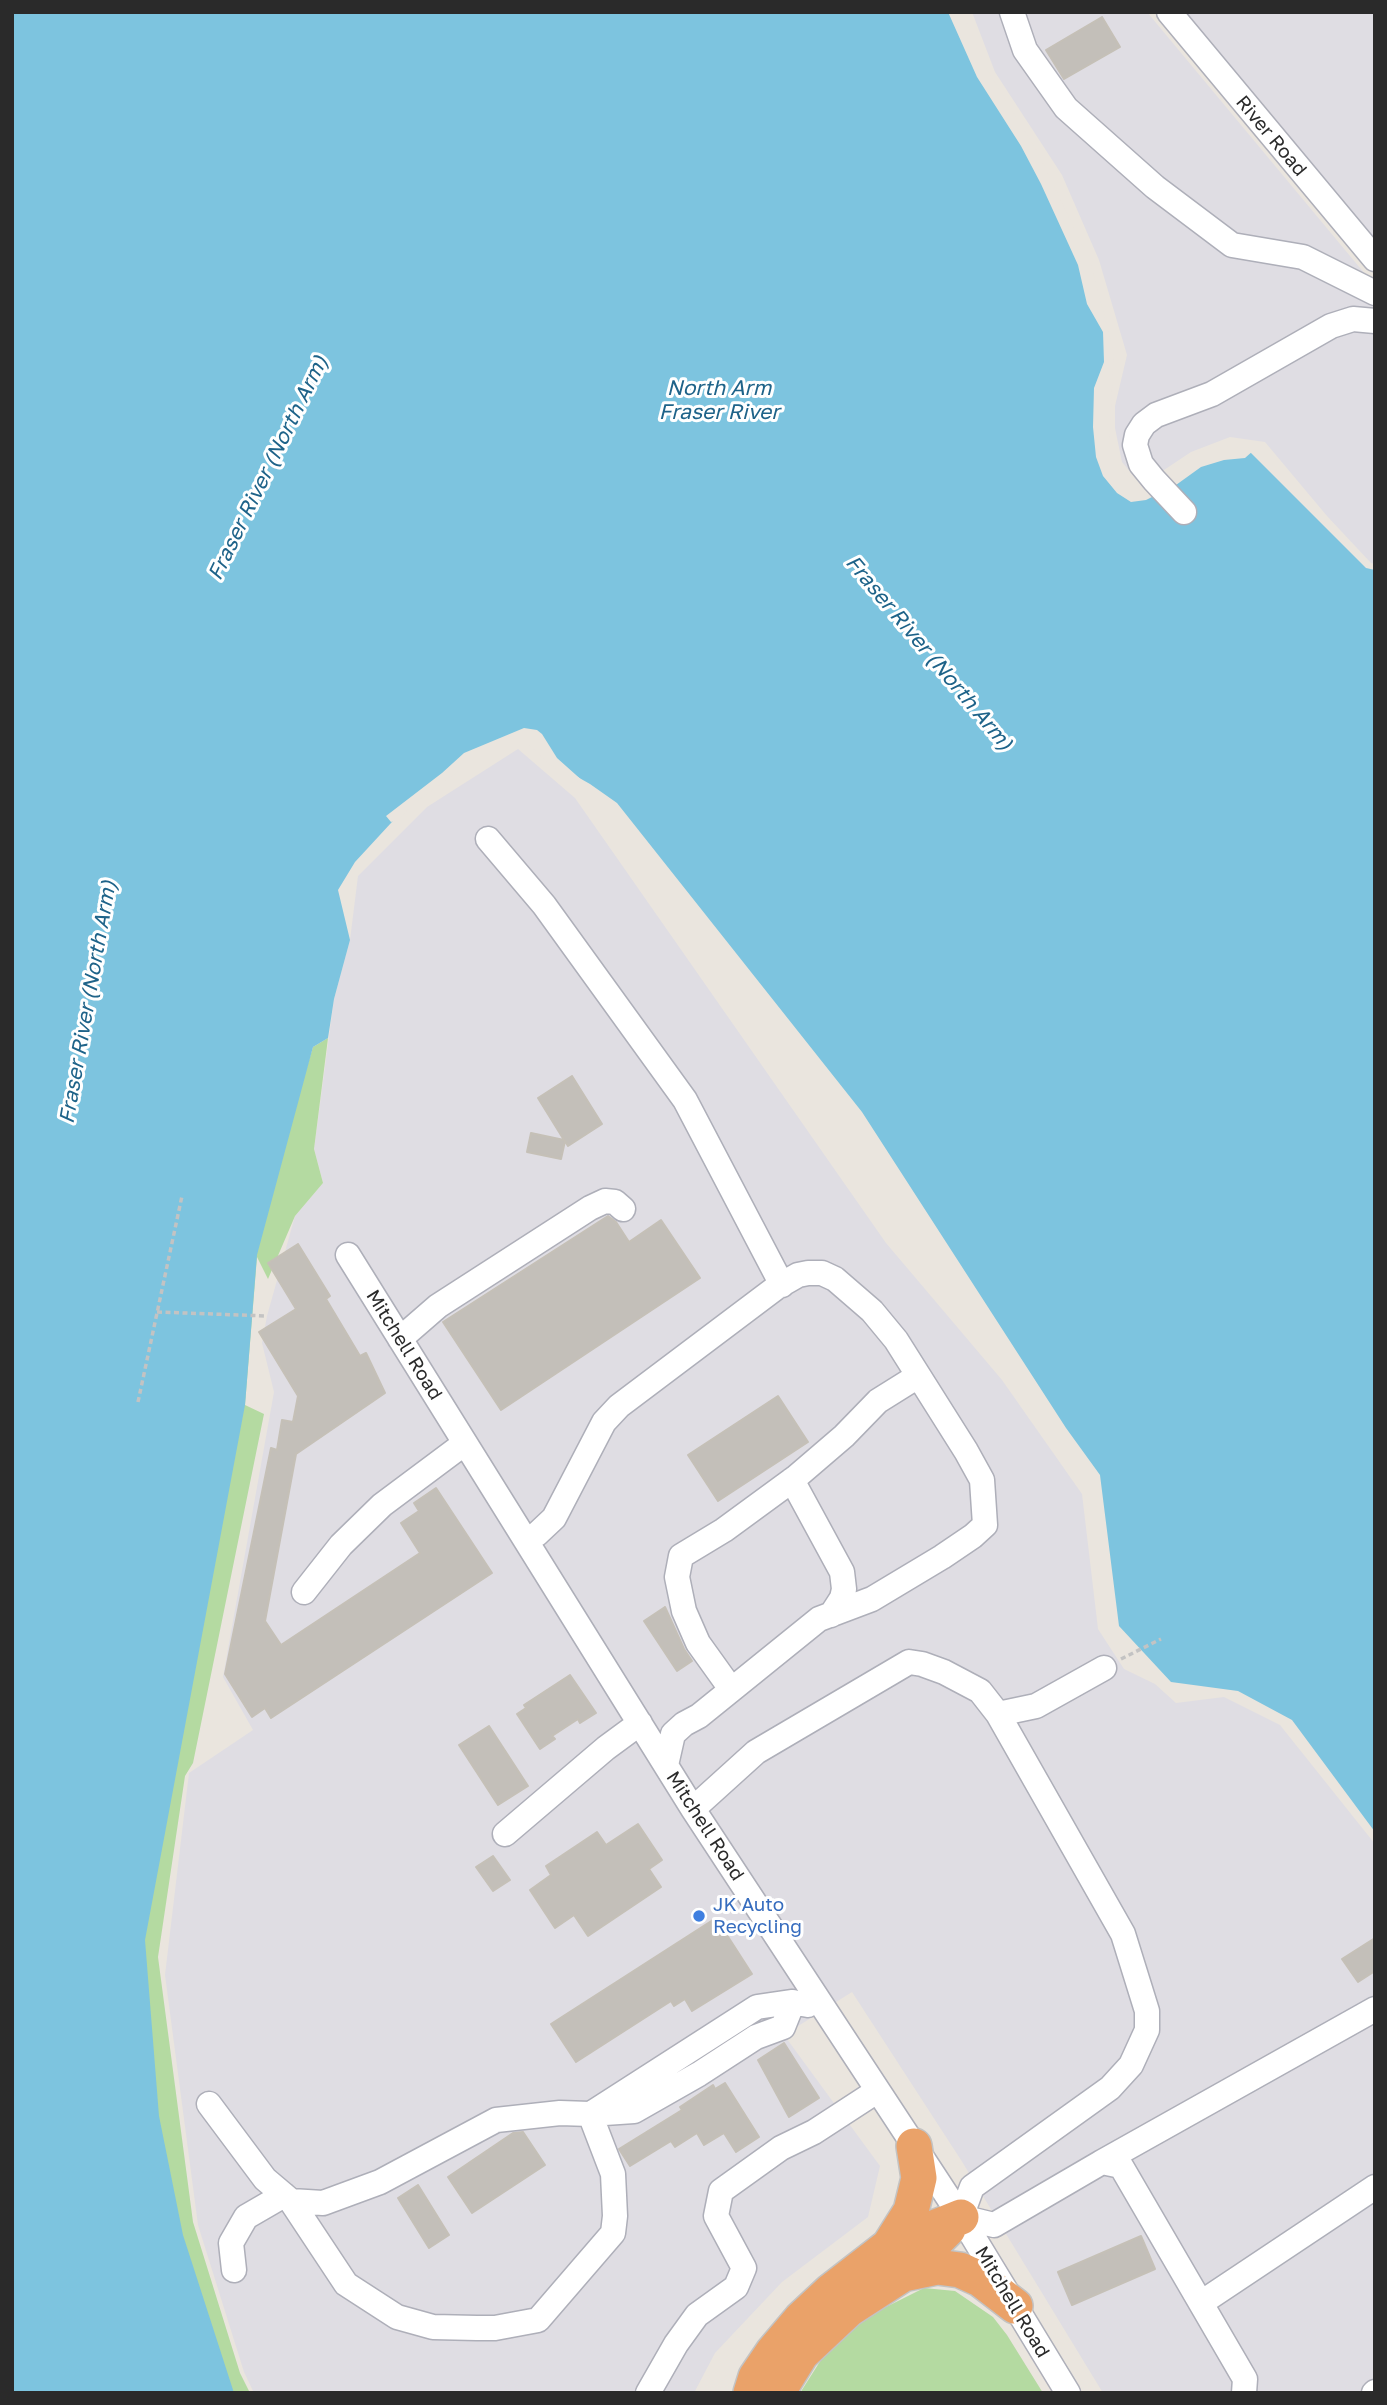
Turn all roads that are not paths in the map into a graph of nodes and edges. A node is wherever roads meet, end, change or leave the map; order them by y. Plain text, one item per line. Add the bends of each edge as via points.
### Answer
1 (1012, 12) edge
2 (1169, 12) edge
3 (1375, 259) edge
4 (1375, 293) edge
5 (1375, 321) edge
6 (1184, 512) dead end
7 (488, 839) dead end
8 (623, 1209) dead end
9 (348, 1255) dead end
10 (782, 1285) junction
11 (400, 1339) junction
12 (918, 1376) junction
13 (465, 1443) junction
14 (792, 1480) junction
15 (526, 1540) junction
16 (304, 1592) dead end
17 (831, 1615) junction
18 (1104, 1668) road end
19 (732, 1689) junction
20 (998, 1714) junction
21 (640, 1723) junction
22 (666, 1765) junction
23 (693, 1809) junction
24 (505, 1834) dead end
25 (1375, 2009) edge
26 (827, 2013) junction
27 (877, 2091) junction
28 (209, 2104) dead end
29 (590, 2114) junction
30 (914, 2146) junction
31 (1102, 2162) junction
32 (1375, 2187) edge
33 (287, 2198) junction
34 (961, 2217) junction
35 (896, 2260) junction
36 (234, 2270) dead end
37 (1201, 2303) junction
38 (1015, 2306) junction
39 (648, 2393) edge
40 (751, 2393) edge
41 (777, 2393) edge
42 (1068, 2393) edge
43 (1244, 2393) edge

1 - 4 street via 1025,50 1066,108 1155,187 1231,245 1303,257
2 - 3 street, River Road
5 - 6 street via 1353,319 1331,326 1212,394 1144,424 1135,445 1141,464
7 - 10 street via 544,905 685,1100
8 - 11 street via 605,1201 590,1208 438,1306
9 - 11 street, Mitchell Road
10 - 12 street via 808,1273 835,1279 872,1311
10 - 15 street via 619,1406 604,1422 554,1518
11 - 13 street, Mitchell Road
12 - 14 street via 878,1401
12 - 17 street via 982,1480 985,1525 872,1599
13 - 15 street, Mitchell Road
13 - 16 street via 382,1505 341,1545
14 - 17 street via 842,1572 842,1598
14 - 19 street via 681,1556 677,1577 684,1611 698,1643
15 - 21 street, Mitchell Road
17 - 19 street via 819,1619
18 - 20 street via 1036,1706
19 - 22 street via 673,1734
20 - 23 street via 981,1691 944,1672 909,1662 756,1752
20 - 34 street via 1124,1934 1147,2011 1147,2030 1131,2064 1116,2081 972,2187
21 - 22 street, Mitchell Road
21 - 24 street
22 - 23 street, Mitchell Road
23 - 26 street, Mitchell Road
25 - 31 street
26 - 27 street, Mitchell Road
26 - 29 street via 793,2002 757,2007
27 - 30 street, Mitchell Road
27 - 39 street via 781,2148 721,2191 716,2216 744,2268 736,2287 697,2315
28 - 33 street via 265,2179
29 - 33 street via 496,2120 380,2182 323,2203
29 - 33 street via 614,2174 613,2233 538,2320 477,2329 433,2327 397,2317 346,2284
30 - 34 street, Mitchell Road
30 - 35 highway via 919,2178
31 - 34 street via 994,2225
31 - 37 street via 1121,2166
32 - 37 street
33 - 36 street via 246,2217 231,2243
34 - 35 highway
34 - 38 street, Mitchell Road
35 - 38 highway via 960,2270 980,2278
35 - 40 highway via 831,2291 773,2352
35 - 41 highway via 801,2354
37 - 43 street via 1245,2379
38 - 42 street, Mitchell Road

